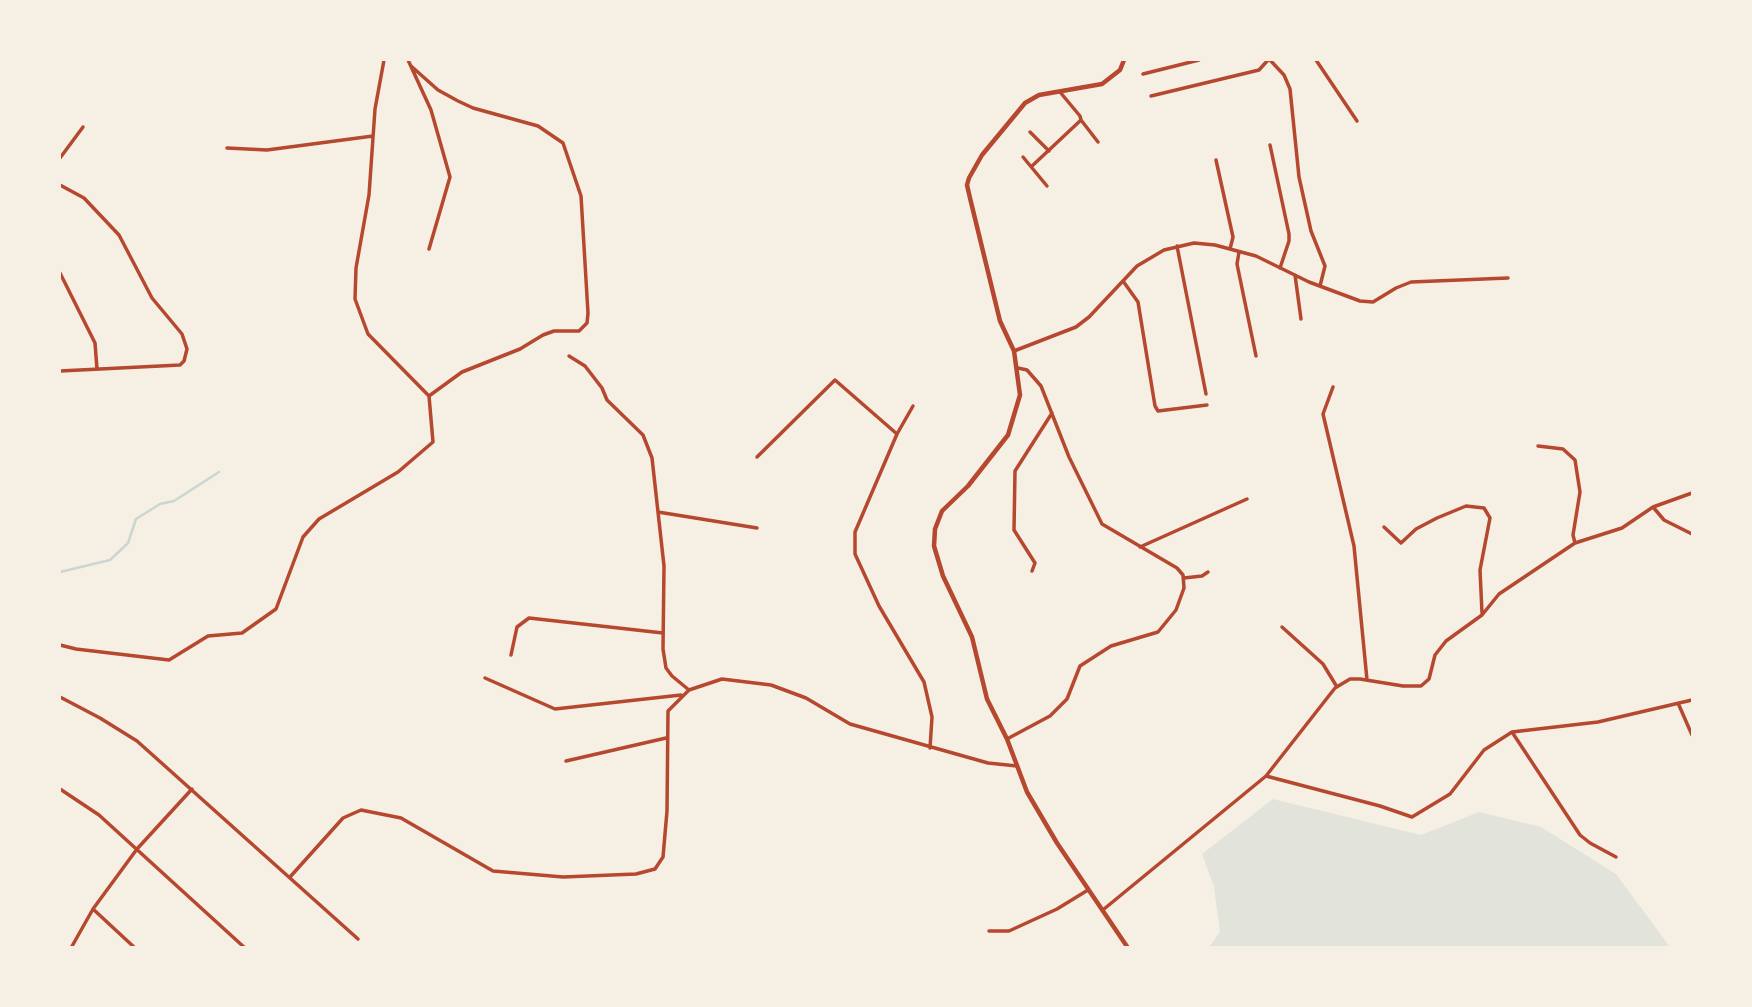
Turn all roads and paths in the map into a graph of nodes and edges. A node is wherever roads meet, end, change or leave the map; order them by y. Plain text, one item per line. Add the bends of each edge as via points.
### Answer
1 (384, 60) edge
2 (1124, 60) edge
3 (1199, 60) edge
4 (1269, 60) edge
5 (1316, 60) edge
6 (409, 62) edge
7 (1143, 74) dead end
8 (1060, 92) junction
9 (1151, 96) dead end
10 (1081, 120) junction
11 (1357, 121) dead end
12 (83, 127) dead end
13 (1030, 132) dead end
14 (373, 136) junction
15 (1098, 142) dead end
16 (1270, 145) dead end
17 (227, 148) dead end
18 (1049, 151) junction
19 (1023, 157) dead end
20 (60, 158) edge
21 (1216, 160) dead end
22 (1032, 166) junction
23 (60, 185) edge
24 (1047, 186) dead end
25 (1177, 246) junction
26 (429, 249) dead end
27 (1230, 249) junction
28 (1239, 252) junction
29 (1280, 268) junction
30 (60, 273) edge
31 (1295, 275) junction
32 (1508, 278) dead end
33 (1123, 280) junction
34 (1320, 286) junction
35 (1301, 318) dead end
36 (1014, 351) junction
37 (569, 356) dead end
38 (1256, 356) dead end
39 (1018, 368) junction
40 (97, 369) junction
41 (60, 371) edge
42 (1333, 387) dead end
43 (1206, 394) dead end
44 (429, 396) junction
45 (1207, 405) dead end
46 (913, 406) dead end
47 (1052, 413) junction
48 (897, 434) junction
49 (1538, 446) dead end
50 (757, 457) dead end
51 (1692, 493) edge
52 (1247, 499) dead end
53 (1653, 507) junction
54 (658, 512) junction
55 (1384, 527) dead end
56 (757, 528) dead end
57 (1692, 534) edge
58 (1575, 543) junction
59 (1140, 547) junction
60 (1032, 571) dead end
61 (1209, 572) dead end
62 (1184, 579) junction
63 (1482, 615) junction
64 (1282, 627) dead end
65 (663, 633) junction
66 (60, 645) edge
67 (511, 655) dead end
68 (485, 678) dead end
69 (1367, 680) junction
70 (1338, 687) junction
71 (689, 690) junction
72 (683, 695) junction
73 (60, 697) edge
74 (1692, 700) edge
75 (1678, 703) junction
76 (1512, 732) junction
77 (1692, 735) edge
78 (666, 738) junction
79 (1007, 739) junction
80 (930, 748) junction
81 (566, 761) dead end
82 (1017, 766) junction
83 (1266, 776) junction
84 (60, 789) edge
85 (192, 789) junction
86 (137, 849) junction
87 (1616, 857) dead end
88 (290, 877) junction
89 (1090, 889) junction
90 (93, 909) junction
91 (1104, 909) junction
92 (989, 932) dead end
93 (358, 939) dead end
94 (71, 947) edge
95 (135, 947) edge
96 (245, 947) edge
97 (1128, 947) edge

1 - 14 street
2 - 8 street via 1120,70 1102,84
3 - 7 street
4 - 9 street via 1259,70
4 - 34 street via 1290,89 1299,177 1311,231 1325,266
5 - 11 street
6 - 26 street via 431,110 450,177
6 - 44 street via 438,90 458,101 538,126 563,142 581,197 587,323 579,331 543,335 462,372
8 - 10 street
8 - 36 street via 1039,94 1026,103 974,166 967,185 1000,321
10 - 15 street
10 - 18 street
12 - 20 street
13 - 18 street
14 - 17 street via 267,150
14 - 44 street via 355,299 368,334
16 - 29 street via 1289,233
18 - 22 street
19 - 22 street
21 - 27 street via 1233,237
22 - 24 street
23 - 40 street via 85,198 119,235 152,298 185,342 180,365
25 - 27 street via 1194,243
25 - 33 street via 1137,266
25 - 43 street
27 - 28 street
28 - 29 street
28 - 38 street via 1237,264
29 - 31 street
30 - 40 street via 95,343
31 - 34 street
31 - 35 street
32 - 34 street via 1411,282 1373,302
33 - 36 street via 1076,327
33 - 45 street via 1138,302 1158,411
36 - 39 street
37 - 54 street via 585,366 607,400 643,435 652,458
39 - 47 street via 1027,370 1041,386
39 - 79 street via 1020,395 1009,435 942,511 934,546 972,637 987,699
40 - 41 street
42 - 69 street via 1323,414 1354,546
44 - 66 street via 433,442 398,472 319,519 303,537 275,609 242,633 208,636 169,660
46 - 48 street
47 - 59 street via 1102,524
47 - 60 street via 1015,471 1014,530 1035,563
48 - 50 street via 835,380
48 - 80 street via 855,532 855,554 879,606 924,682 932,717
49 - 58 street via 1563,449 1575,460 1580,492
51 - 53 street
52 - 59 street
53 - 57 street via 1664,520
53 - 58 street via 1622,528
54 - 56 street
54 - 65 street via 664,566
55 - 63 street via 1401,543 1437,518 1466,506 1484,508 1490,518 1480,570
58 - 63 street via 1499,594
59 - 62 street via 1177,568
61 - 62 street
62 - 79 street via 1176,610 1157,632 1111,646 1080,666 1067,699 1050,716
63 - 69 street via 1446,641 1435,655 1429,679 1421,686
64 - 70 street via 1323,664
65 - 67 street via 529,618 517,627
65 - 71 street via 666,668
68 - 72 street via 555,709
69 - 70 street via 1350,679
70 - 83 street
71 - 72 street
71 - 80 street via 722,679 771,685 850,723
72 - 78 street via 668,711
73 - 85 street via 136,741
74 - 75 street
75 - 76 street via 1598,722
75 - 77 street
76 - 83 street via 1484,750 1450,794 1412,817
76 - 87 street via 1580,835
78 - 81 street
78 - 88 street via 667,811 663,856 655,869 563,877 493,871 401,818 361,810 343,818
79 - 82 street
80 - 82 street
82 - 89 street via 1057,843
83 - 91 street
84 - 86 street
85 - 86 street
85 - 88 street
86 - 90 street
86 - 96 street
88 - 93 street
89 - 91 street
89 - 92 street via 1009,931
90 - 94 street
90 - 95 street
91 - 97 street

